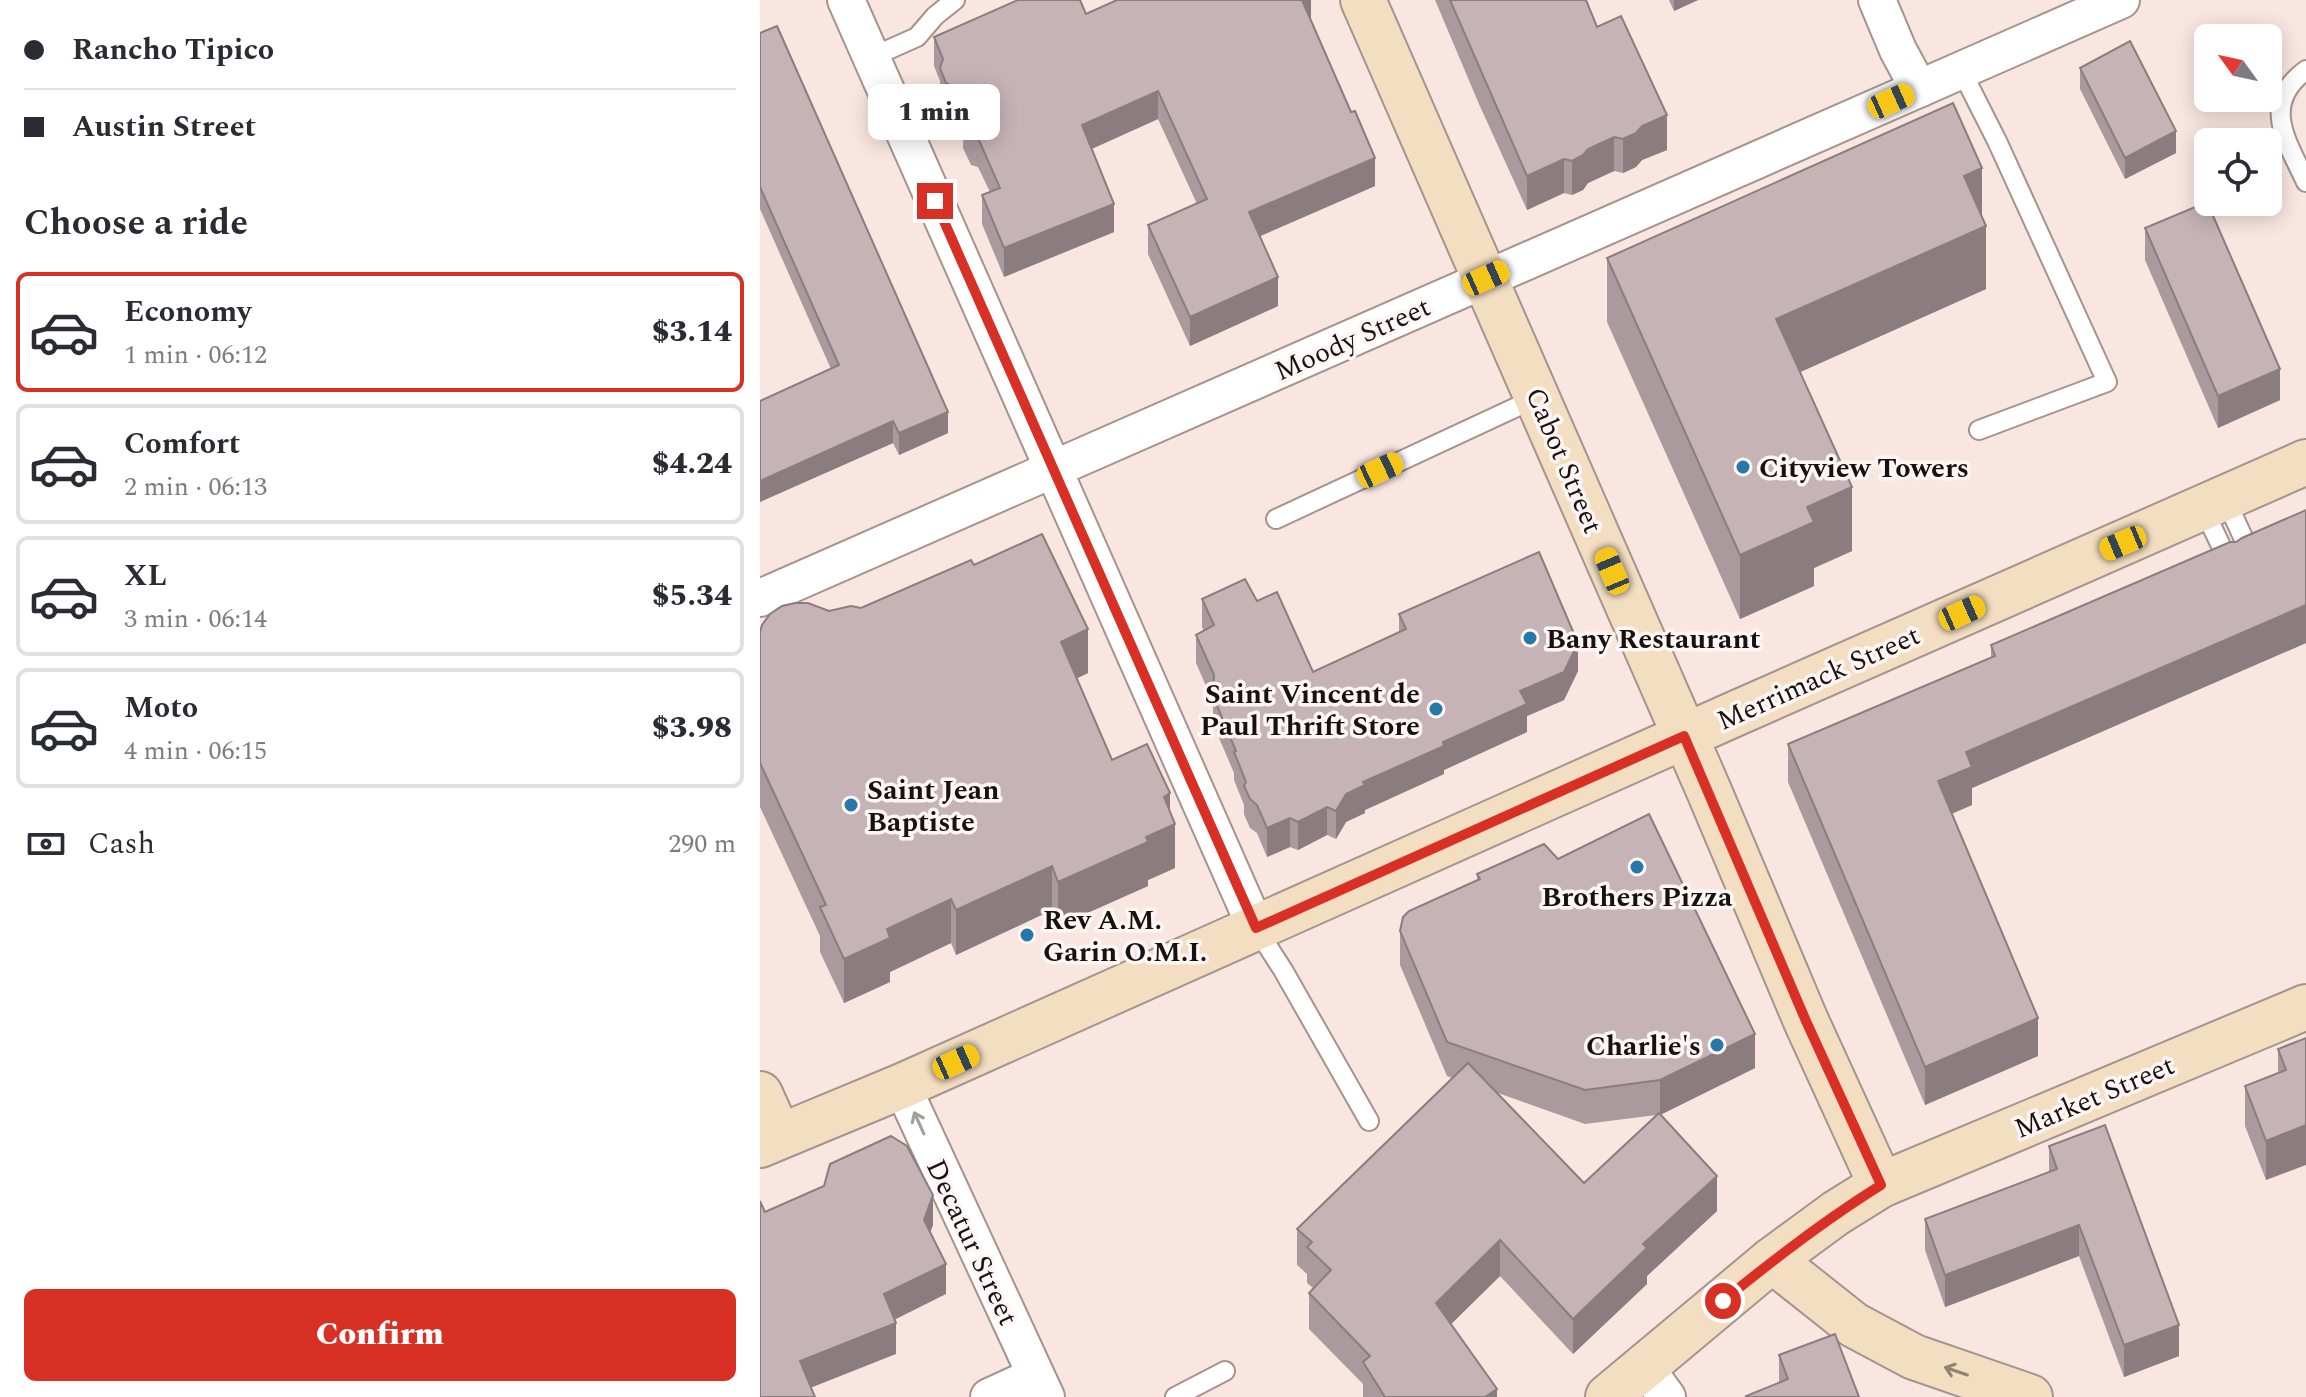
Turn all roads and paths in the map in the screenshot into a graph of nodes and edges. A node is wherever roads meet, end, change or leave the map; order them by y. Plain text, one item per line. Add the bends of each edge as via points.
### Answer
1 (846, 0) edge
2 (955, 0) edge
3 (1363, 0) edge
4 (1877, 0) edge
5 (2121, 0) edge
6 (872, 57) junction
7 (1961, 70) junction
8 (2306, 70) edge
9 (1919, 89) junction
10 (2304, 173) edge
11 (1486, 278) junction
12 (1538, 397) junction
13 (1979, 430) dead end
14 (2306, 462) edge
15 (1053, 469) junction
16 (2214, 503) junction
17 (1276, 519) dead end
18 (2253, 559) edge
19 (2232, 569) edge
20 (763, 591) edge
21 (1684, 736) junction
22 (1256, 928) junction
23 (2306, 1007) edge
24 (902, 1086) junction
25 (760, 1094) edge
26 (1369, 1121) dead end
27 (770, 1140) edge
28 (1881, 1185) junction
29 (1772, 1260) junction
30 (1225, 1371) dead end
31 (1656, 1381) edge
32 (1040, 1387) edge
33 (989, 1397) edge
34 (1175, 1397) edge
35 (1608, 1397) edge
36 (2030, 1397) edge

1 - 6 street
2 - 6 lane via 917,37
3 - 11 main road, Cabot Street
4 - 9 street
5 - 7 street, Moody Street
6 - 15 street
7 - 9 street, Moody Street
7 - 13 lane via 2107,382
8 - 10 lane via 2294,78 2280,105 2284,135
9 - 11 street, Moody Street
11 - 12 main road, Cabot Street
11 - 15 street, Moody Street
12 - 17 lane
12 - 21 main road, Cabot Street
14 - 16 main road, Merrimack Street
15 - 20 street, Moody Street
15 - 22 street
16 - 18 lane
16 - 19 lane
16 - 21 main road, Merrimack Street
21 - 22 main road, Merrimack Street
21 - 28 main road, Cabot Street
22 - 24 main road, Merrimack Street
22 - 26 lane
23 - 28 main road, Market Street
24 - 27 main road, Merrimack Street
32 -> 24 street, Decatur Street
25 - 27 main road
28 - 29 main road, Market Street
29 - 31 main road, Market Street
36 -> 29 main road via 1914,1357 1854,1325
30 - 34 lane
31 - 35 main road, Market Street
32 - 33 street

